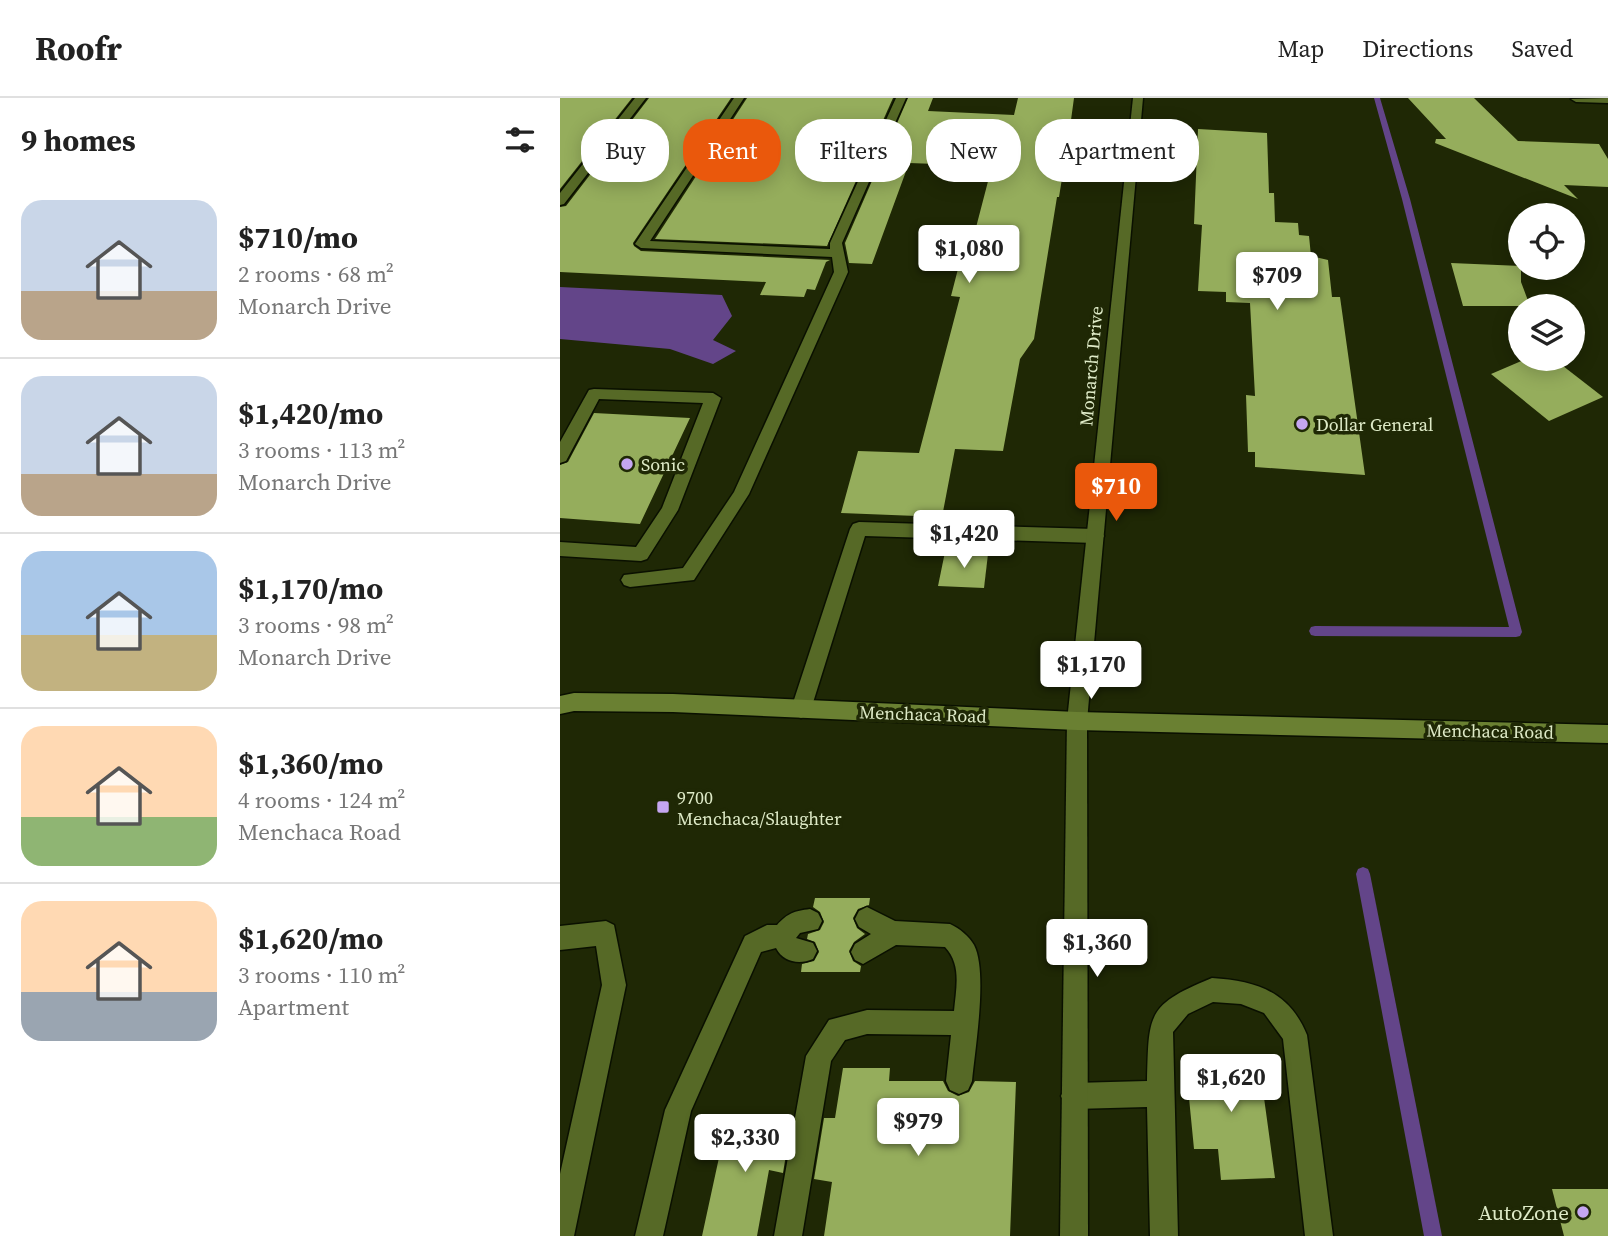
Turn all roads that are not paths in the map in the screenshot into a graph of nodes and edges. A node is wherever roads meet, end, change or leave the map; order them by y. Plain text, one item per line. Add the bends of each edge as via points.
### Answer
1 (642, 98) edge
2 (739, 98) edge
3 (901, 98) edge
4 (1138, 98) edge
5 (1577, 99) edge
6 (1608, 100) edge
7 (560, 201) edge
8 (838, 253) junction
9 (560, 457) edge
10 (1095, 536) junction
11 (560, 549) edge
12 (630, 580) dead end
13 (565, 701) edge
14 (801, 709) junction
15 (1077, 721) junction
16 (1608, 734) edge
17 (867, 919) dead end
18 (810, 921) dead end
19 (893, 933) junction
20 (782, 936) junction
21 (560, 938) edge
22 (805, 951) dead end
23 (863, 952) dead end
24 (965, 1023) junction
25 (959, 1081) dead end
26 (1160, 1094) junction
27 (1074, 1096) junction
28 (560, 1236) edge
29 (649, 1236) edge
30 (788, 1236) edge
31 (1074, 1236) edge
32 (1164, 1236) edge
33 (1319, 1236) edge

1 - 7 street
2 - 8 street via 640,244
3 - 8 street via 836,243
4 - 10 street, Monarch Drive
5 - 6 street
8 - 12 street via 841,272 741,494 688,575
9 - 11 street via 594,394 712,398 670,510 641,554
10 - 14 street via 859,529
10 - 15 street, Monarch Drive
13 - 14 main road, Menchaca Road
14 - 15 main road, Menchaca Road
15 - 16 main road, Menchaca Road
15 - 27 street, Monarch Drive
17 - 19 street
18 - 20 street via 794,922
19 - 23 street
19 - 24 street via 950,936 965,951 969,976
20 - 22 street via 789,949
20 - 29 street via 753,944 678,1110
21 - 28 street via 606,933 614,985
24 - 25 street
24 - 30 street via 867,1022 838,1029 819,1056
26 - 27 street
26 - 32 street
26 - 33 street via 1161,1028 1179,1005 1212,989 1241,992 1272,1004 1295,1035
27 - 31 street, Monarch Drive

